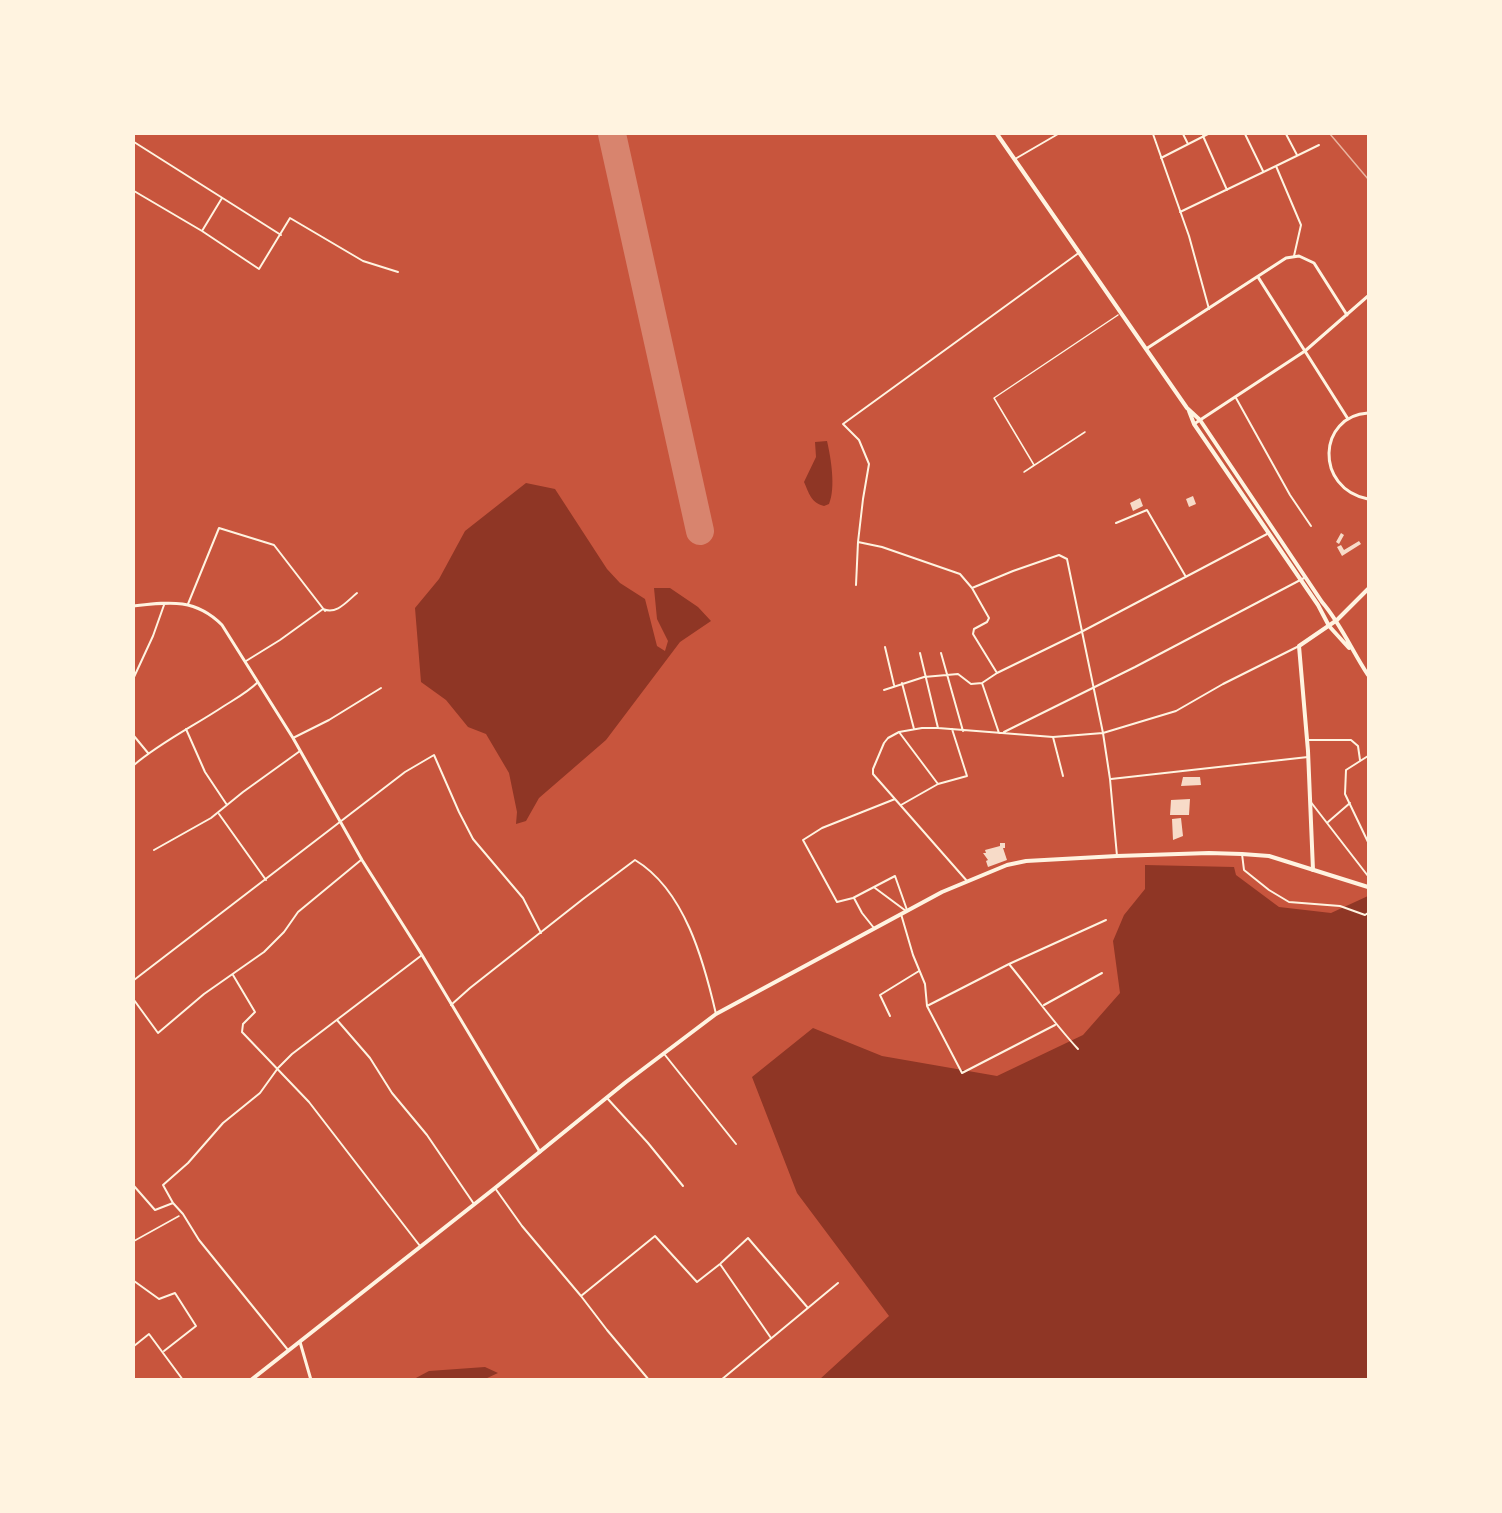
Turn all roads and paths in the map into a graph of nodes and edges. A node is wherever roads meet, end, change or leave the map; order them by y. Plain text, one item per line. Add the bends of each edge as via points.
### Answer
1 (997, 134) edge
2 (1058, 134) edge
3 (1153, 134) edge
4 (1183, 134) edge
5 (1208, 134) edge
6 (1245, 134) edge
7 (1286, 134) edge
8 (1203, 136) junction
9 (134, 142) edge
10 (1188, 144) junction
11 (1320, 145) dead end
12 (1297, 156) junction
13 (1161, 158) junction
14 (1015, 159) junction
15 (1276, 166) junction
16 (1264, 172) junction
17 (1227, 190) junction
18 (134, 191) edge
19 (222, 198) junction
20 (1180, 212) junction
21 (202, 231) junction
22 (280, 235) junction
23 (1080, 252) junction
24 (1294, 256) junction
25 (398, 272) dead end
26 (1258, 277) junction
27 (1368, 296) edge
28 (1209, 309) junction
29 (1121, 312) junction
30 (1347, 315) junction
31 (1146, 349) junction
32 (1305, 351) junction
33 (1236, 398) junction
34 (1187, 408) junction
35 (1368, 413) edge
36 (1348, 419) junction
37 (1200, 420) junction
38 (1194, 424) junction
39 (1085, 432) dead end
40 (1368, 499) edge
41 (1116, 523) dead end
42 (1311, 526) dead end
43 (1275, 530) junction
44 (1269, 532) junction
45 (858, 542) junction
46 (1292, 555) junction
47 (1287, 558) junction
48 (1306, 576) junction
49 (1186, 577) junction
50 (1301, 579) junction
51 (856, 585) dead end
52 (972, 588) junction
53 (1368, 589) edge
54 (357, 593) dead end
55 (164, 604) junction
56 (188, 604) junction
57 (134, 606) edge
58 (325, 610) junction
59 (1337, 620) junction
60 (1329, 626) junction
61 (1083, 631) junction
62 (1299, 646) junction
63 (885, 647) dead end
64 (1352, 650) junction
65 (920, 652) dead end
66 (941, 653) dead end
67 (246, 661) junction
68 (997, 673) junction
69 (948, 674) junction
70 (1368, 675) edge
71 (134, 677) edge
72 (924, 677) junction
73 (258, 681) junction
74 (902, 683) junction
75 (982, 683) junction
76 (894, 685) junction
77 (1094, 687) junction
78 (381, 688) dead end
79 (884, 690) dead end
80 (938, 728) junction
81 (186, 729) junction
82 (914, 729) junction
83 (952, 729) junction
84 (963, 730) junction
85 (899, 732) junction
86 (1000, 733) junction
87 (1103, 733) junction
88 (134, 736) edge
89 (1053, 737) junction
90 (293, 738) junction
91 (1307, 740) junction
92 (300, 752) junction
93 (148, 753) junction
94 (1368, 756) edge
95 (1308, 757) junction
96 (1360, 760) junction
97 (134, 765) edge
98 (1063, 776) dead end
99 (1110, 779) junction
100 (938, 784) junction
101 (895, 798) junction
102 (1310, 801) junction
103 (1350, 803) junction
104 (227, 805) junction
105 (901, 805) junction
106 (219, 813) junction
107 (1328, 822) junction
108 (340, 823) junction
109 (1368, 843) edge
110 (154, 850) dead end
111 (1242, 854) junction
112 (1117, 855) junction
113 (362, 860) junction
114 (1313, 870) junction
115 (1368, 876) edge
116 (266, 880) junction
117 (967, 881) junction
118 (874, 887) junction
119 (1368, 887) edge
120 (853, 898) junction
121 (905, 912) junction
122 (1368, 913) edge
123 (1106, 920) dead end
124 (874, 928) junction
125 (541, 933) junction
126 (422, 955) junction
127 (1009, 964) junction
128 (919, 971) junction
129 (134, 973) edge
130 (1102, 973) dead end
131 (233, 975) junction
132 (137, 977) junction
133 (134, 980) edge
134 (134, 1000) edge
135 (451, 1005) junction
136 (1043, 1005) junction
137 (927, 1006) junction
138 (716, 1014) junction
139 (890, 1016) dead end
140 (337, 1020) junction
141 (1055, 1024) junction
142 (1078, 1049) dead end
143 (665, 1055) junction
144 (278, 1068) junction
145 (607, 1098) junction
146 (736, 1144) dead end
147 (540, 1152) junction
148 (134, 1186) edge
149 (683, 1186) dead end
150 (495, 1188) junction
151 (173, 1203) junction
152 (474, 1204) junction
153 (183, 1214) junction
154 (134, 1241) edge
155 (421, 1246) junction
156 (720, 1264) junction
157 (134, 1281) edge
158 (838, 1283) dead end
159 (581, 1296) junction
160 (807, 1308) junction
161 (771, 1338) junction
162 (299, 1340) junction
163 (134, 1346) edge
164 (288, 1350) junction
165 (164, 1351) junction
166 (183, 1380) edge
167 (251, 1380) edge
168 (311, 1380) edge
169 (650, 1380) edge
170 (721, 1380) edge

1 - 14 main road
2 - 14 street
3 - 13 street
4 - 10 street
5 - 8 street
6 - 16 street
7 - 12 street
8 - 10 street
8 - 17 street
9 - 19 street
10 - 13 street
11 - 12 street
12 - 15 street
13 - 20 street
14 - 23 main road
15 - 16 street
15 - 24 street via 1301,225
16 - 17 street
17 - 20 street
18 - 21 street
19 - 21 street
19 - 22 street
20 - 28 street
21 - 22 street via 259,269
22 - 25 street via 290,218 363,261
23 - 29 main road
23 - 45 street via 843,424 860,440 869,464
24 - 26 street
24 - 30 street via 1314,263
26 - 28 street
26 - 32 street
27 - 30 street
28 - 31 street
29 - 31 main road
29 - 39 path via 994,398 1034,465 1023,472
30 - 32 street
31 - 34 main road
32 - 33 street
32 - 36 street
33 - 37 street
33 - 42 street
34 - 37 main road
34 - 38 main road
35 - 36 street
36 - 40 street via 1331,440 1330,467 1345,490
37 - 38 street
37 - 43 main road
38 - 44 main road
41 - 49 street via 1147,510
43 - 44 street
43 - 46 main road
44 - 47 main road
44 - 49 street
45 - 51 street
45 - 52 street via 960,574
46 - 47 main road
46 - 48 main road
47 - 50 main road
48 - 50 street
48 - 59 main road
49 - 61 street
50 - 60 main road
50 - 77 street
52 - 61 street via 1062,556 1068,561
52 - 68 street via 989,618 973,634
53 - 59 main road
54 - 58 street via 337,610
55 - 56 street
55 - 57 street
55 - 71 street
56 - 58 street via 219,528 274,545
56 - 67 street via 214,617
58 - 67 street
59 - 60 main road
59 - 64 main road
60 - 62 main road
60 - 64 main road
61 - 68 street
61 - 77 street
62 - 87 street via 1176,711
62 - 91 main road
63 - 76 street
64 - 70 main road
65 - 72 street
66 - 69 street
67 - 73 street
68 - 75 street
69 - 72 street
69 - 75 street via 962,675 971,684
69 - 84 street
72 - 74 street
72 - 80 street
73 - 81 street
73 - 90 street
74 - 76 street
74 - 82 street
75 - 86 street
76 - 79 street
77 - 86 street
77 - 87 street
78 - 90 street
80 - 82 street
80 - 83 street
81 - 93 street
81 - 104 street via 205,772
82 - 85 street
83 - 84 street
83 - 100 street via 967,776
84 - 86 street
85 - 100 street
85 - 101 street via 884,743 873,771
86 - 89 street
87 - 89 street
87 - 99 street
88 - 93 street
89 - 98 street
90 - 92 street
91 - 95 main road
91 - 96 street via 1351,740 1358,746
92 - 104 street
92 - 108 street
93 - 97 street
94 - 96 street
95 - 99 street
95 - 102 main road
96 - 103 street via 1346,770 1345,794
99 - 112 street
100 - 105 street
101 - 105 street
101 - 120 street via 803,839 837,902
102 - 107 street
102 - 114 main road
103 - 107 street
103 - 109 street
104 - 106 street
105 - 117 street
106 - 110 street
106 - 116 street
107 - 115 street
108 - 113 street
108 - 116 street
108 - 125 street via 405,772 434,755 473,839 524,898
111 - 112 main road
111 - 114 main road via 1269,856
111 - 122 street via 1244,870 1289,902 1340,906
112 - 117 main road via 1026,861
113 - 126 street
113 - 131 street via 298,912 264,952
114 - 119 main road
116 - 132 street
117 - 121 main road
118 - 120 street
118 - 121 street
118 - 121 street via 896,876
120 - 124 street
121 - 124 main road
121 - 128 street
123 - 127 street
124 - 138 main road
125 - 135 street
125 - 138 street via 635,860 652,872 684,916 700,954
126 - 135 street
126 - 140 street
127 - 136 street
127 - 137 street
128 - 137 street
128 - 139 street via 880,994
129 - 132 street
130 - 136 street
131 - 134 street via 158,1033
131 - 144 street via 255,1012 243,1024 242,1032
132 - 133 street
135 - 147 street
136 - 141 street
137 - 141 street via 962,1073
138 - 143 main road
140 - 144 street
140 - 152 street via 370,1058
141 - 142 street
143 - 145 main road
143 - 146 street
144 - 151 street via 260,1093 222,1123 163,1185
144 - 155 street
145 - 147 main road
145 - 149 street
147 - 150 main road
148 - 151 street via 155,1210
150 - 152 main road
150 - 159 street
151 - 153 street
152 - 155 main road
153 - 154 path
153 - 164 street via 199,1240
155 - 162 main road
156 - 159 street via 697,1282 655,1236
156 - 160 street via 748,1238
156 - 161 street
157 - 165 street via 159,1299 175,1293 196,1326
158 - 160 street
159 - 169 street
160 - 161 street
161 - 170 street
162 - 164 main road
162 - 168 street
163 - 165 street via 149,1334
164 - 167 main road
165 - 166 street

